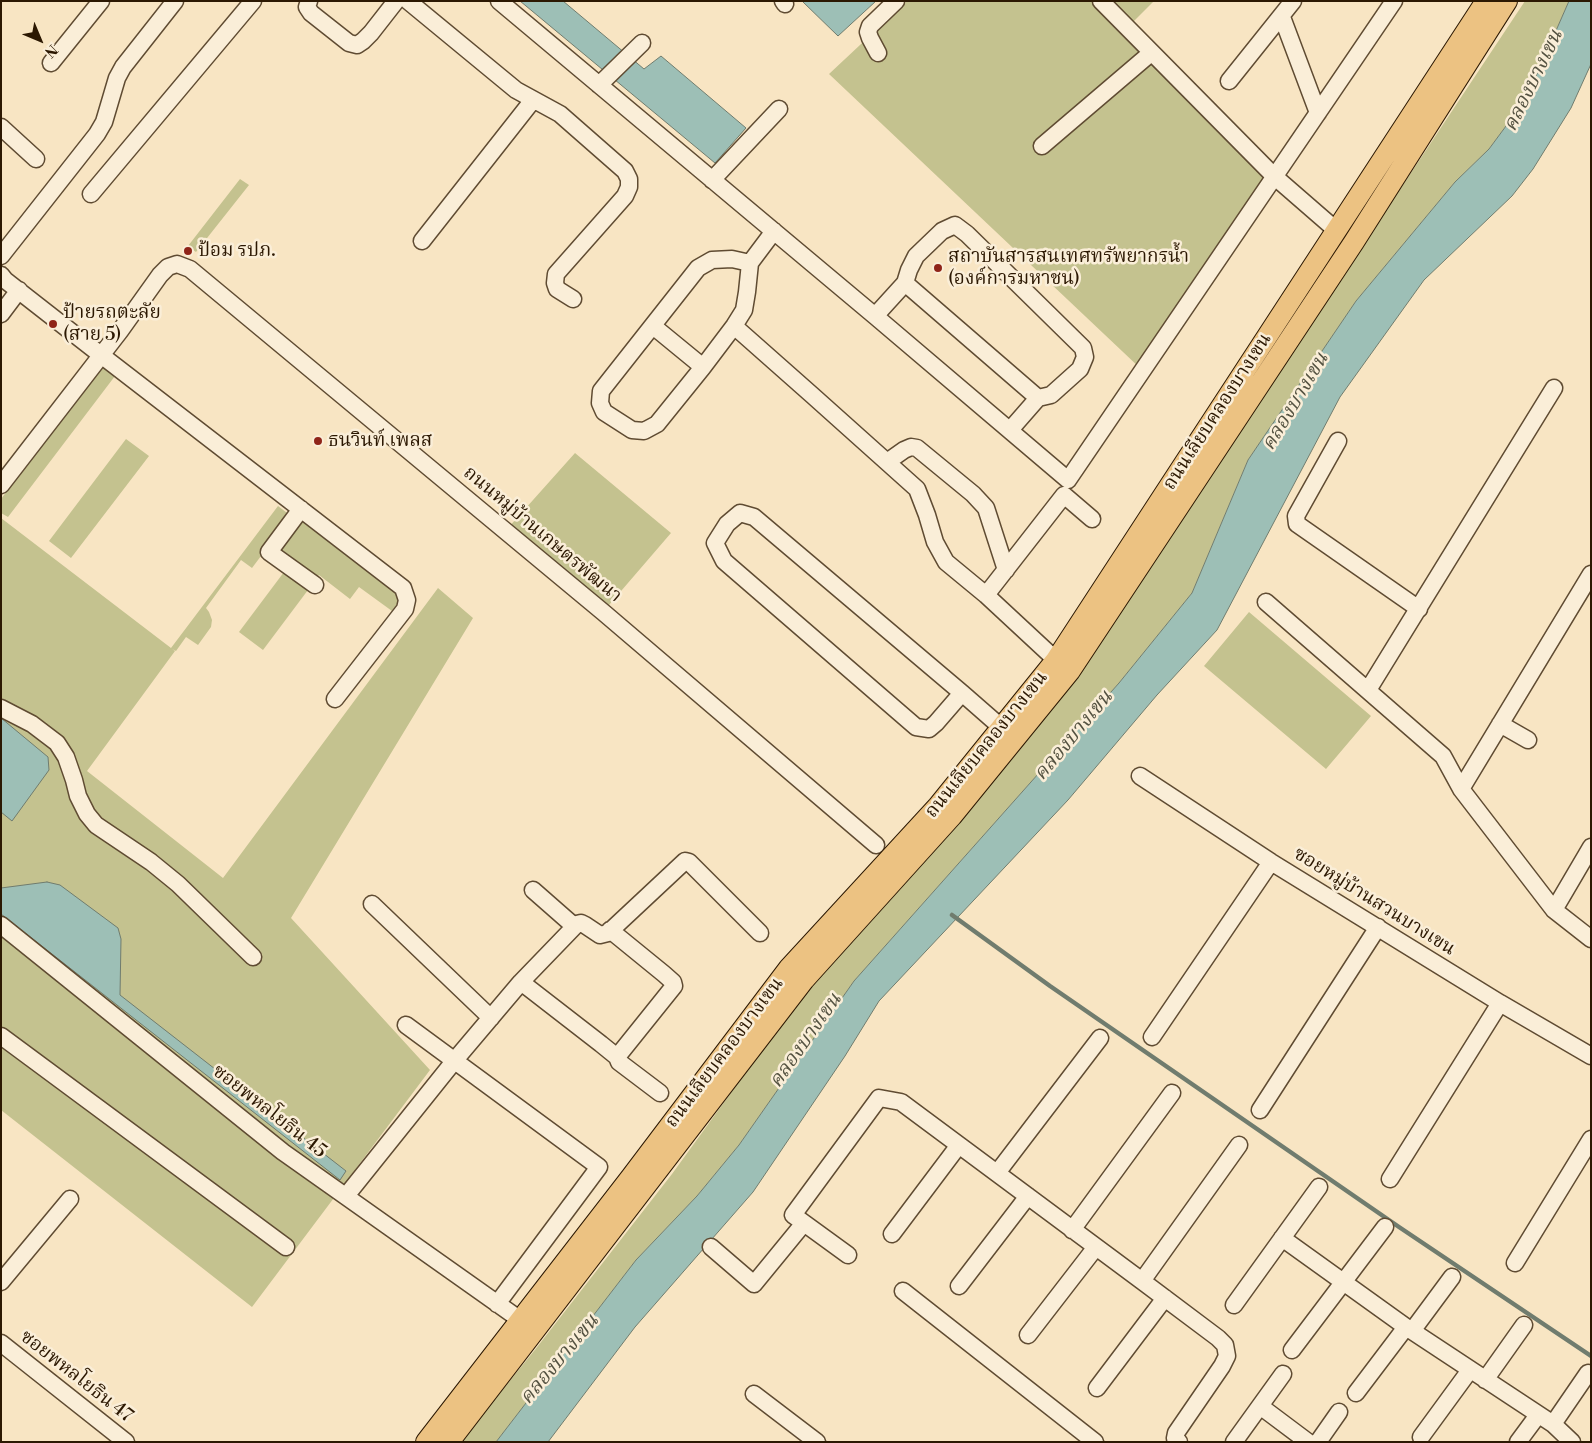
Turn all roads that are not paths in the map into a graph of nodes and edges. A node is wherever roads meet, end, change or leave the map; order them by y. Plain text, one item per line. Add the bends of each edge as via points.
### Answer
1 (101, 1) edge
2 (175, 1) edge
3 (253, 1) edge
4 (309, 1) edge
5 (396, 1) edge
6 (408, 1) edge
7 (500, 1) edge
8 (896, 1) edge
9 (1100, 1) edge
10 (1293, 1) edge
11 (1394, 1) edge
12 (1486, 1) edge
13 (1507, 1) edge
14 (1282, 17) junction
15 (636, 48) dead end
16 (878, 53) dead end
17 (1152, 53) junction
18 (50, 63) dead end
19 (603, 81) junction
20 (1229, 81) dead end
21 (533, 100) junction
22 (779, 109) dead end
23 (1318, 113) junction
24 (1, 127) edge
25 (1042, 146) dead end
26 (36, 159) dead end
27 (1275, 177) junction
28 (712, 180) junction
29 (91, 194) dead end
30 (1336, 230) junction
31 (774, 231) junction
32 (422, 241) dead end
33 (1354, 242) junction
34 (1, 256) edge
35 (750, 263) junction
36 (1, 275) edge
37 (905, 283) junction
38 (19, 290) junction
39 (573, 299) dead end
40 (1, 314) edge
41 (875, 316) junction
42 (653, 326) junction
43 (734, 326) junction
44 (101, 355) junction
45 (703, 367) junction
46 (1554, 388) dead end
47 (1038, 398) junction
48 (1010, 430) junction
49 (1338, 441) dead end
50 (887, 462) junction
51 (1, 485) edge
52 (301, 509) junction
53 (1092, 519) dead end
54 (1006, 570) junction
55 (1591, 574) edge
56 (314, 585) dead end
57 (986, 595) junction
58 (1266, 602) dead end
59 (1419, 609) junction
60 (1056, 660) junction
61 (1368, 690) junction
62 (962, 694) junction
63 (335, 699) dead end
64 (1, 708) edge
65 (1500, 724) junction
66 (1008, 734) junction
67 (1528, 740) dead end
68 (1140, 776) dead end
69 (1461, 789) junction
70 (876, 845) dead end
71 (1591, 847) edge
72 (1271, 862) junction
73 (533, 890) dead end
74 (372, 904) dead end
75 (1554, 910) junction
76 (1, 925) edge
77 (574, 926) junction
78 (1378, 927) junction
79 (610, 930) junction
80 (760, 933) dead end
81 (1591, 939) edge
82 (253, 957) dead end
83 (521, 982) junction
84 (1500, 1004) junction
85 (491, 1018) junction
86 (406, 1025) dead end
87 (1, 1036) edge
88 (1152, 1037) dead end
89 (1100, 1038) dead end
90 (1591, 1056) edge
91 (617, 1057) junction
92 (455, 1060) junction
93 (660, 1093) dead end
94 (1172, 1093) dead end
95 (1260, 1110) dead end
96 (1591, 1139) edge
97 (959, 1145) junction
98 (1239, 1145) dead end
99 (997, 1173) junction
100 (1390, 1179) dead end
101 (1319, 1187) dead end
102 (346, 1196) junction
103 (1028, 1196) junction
104 (70, 1199) dead end
105 (804, 1224) junction
106 (1385, 1227) dead end
107 (1072, 1230) junction
108 (892, 1234) dead end
109 (1282, 1238) junction
110 (286, 1247) dead end
111 (711, 1247) dead end
112 (1096, 1247) junction
113 (848, 1255) dead end
114 (1515, 1264) dead end
115 (1452, 1277) dead end
116 (1142, 1281) junction
117 (1, 1282) edge
118 (1344, 1282) junction
119 (959, 1286) dead end
120 (903, 1291) dead end
121 (1165, 1298) junction
122 (497, 1304) junction
123 (1234, 1305) dead end
124 (528, 1325) junction
125 (1524, 1325) dead end
126 (1409, 1329) junction
127 (1028, 1335) dead end
128 (1, 1344) edge
129 (1292, 1350) dead end
130 (1470, 1370) junction
131 (1588, 1373) dead end
132 (1283, 1374) dead end
133 (1484, 1380) junction
134 (1097, 1388) dead end
135 (1356, 1393) dead end
136 (754, 1394) dead end
137 (1260, 1406) junction
138 (1339, 1412) dead end
139 (1538, 1415) junction
140 (1553, 1424) junction
141 (1421, 1437) dead end
142 (126, 1442) edge
143 (426, 1442) edge
144 (449, 1442) edge
145 (817, 1442) edge
146 (1095, 1442) edge
147 (1179, 1442) edge
148 (1234, 1442) edge
149 (1308, 1442) edge
150 (1318, 1442) edge
151 (1518, 1442) edge
152 (1572, 1442) edge

1 - 18 street
2 - 34 street via 123,67 97,134
3 - 29 street
4 - 5 street via 311,13 349,43 357,44 371,33
6 - 21 street via 516,90
7 - 19 street
8 - 16 street via 870,26 868,32
9 - 17 street
10 - 14 street
11 - 23 street
12 - 30 main road, ถนนเลียบคลองบางเขน
13 - 33 main road, ถนนเลียบคลองบางเขน
14 - 20 street
14 - 23 street
15 - 19 street
17 - 25 street
17 - 27 street
19 - 28 street
21 - 32 street
21 - 39 street via 560,114 625,171 629,179 630,187 625,196 556,274 557,289
22 - 28 street
23 - 27 street
24 - 26 street
27 - 30 street
27 - 48 street via 1068,480
28 - 31 street
30 - 33 main road
30 - 60 main road, ถนนเลียบคลองบางเขน
31 - 35 street
31 - 41 street
33 - 66 main road, ถนนเลียบคลองบางเขน via 1070,671
35 - 42 street via 712,260 698,268
35 - 43 street via 744,310
36 - 38 street
37 - 41 street
37 - 47 street
37 - 47 street via 916,256 942,231 955,225 967,234 1082,348 1085,357 1080,369 1051,395
38 - 40 street
38 - 44 street
41 - 48 street
42 - 45 street
42 - 45 street via 601,391 600,403 604,412 632,430 644,431 657,424
43 - 45 street
43 - 50 street
44 - 51 street
44 - 52 street
44 - 70 street, ถนนหมู่บ้านเกษตรพัฒนา via 168,266 177,264 190,269 595,605
46 - 59 street
47 - 48 street
49 - 59 street via 1296,516 1297,524
50 - 54 street via 904,450 917,448 973,494 986,508
50 - 57 street via 917,490 935,542 946,562
52 - 56 street via 269,552
52 - 63 street via 403,588 407,600 405,609
53 - 54 street via 1064,495
54 - 57 street
55 - 65 street
57 - 60 street
58 - 61 street
59 - 61 street
60 - 66 main road, ถนนเลียบคลองบางเขน
61 - 69 street via 1443,756
62 - 62 street via 929,729 916,727 724,562 715,543 727,524 740,513 754,517
62 - 66 street
64 - 82 street via 32,724 57,743 66,757 78,796 96,825 178,884
65 - 67 street
65 - 69 street
66 - 124 main road, ถนนเลียบคลองบางเขน via 789,968
68 - 72 street, ซอยหมู่บ้านสวนบางเขน
69 - 75 street
71 - 75 street
72 - 78 street, ซอยหมู่บ้านสวนบางเขน
72 - 88 street
73 - 77 street
74 - 85 street
75 - 81 street
76 - 102 street, ซอยพหลโยธิน 45 via 283,1152
77 - 79 street via 581,923 600,935
77 - 83 street
78 - 84 street, ซอยหมู่บ้านสวนบางเขน
78 - 95 street
79 - 80 street via 685,861
79 - 91 street via 674,986
83 - 85 street
83 - 91 street
84 - 90 street, ซอยหมู่บ้านสวนบางเขน
84 - 100 street
85 - 92 street
86 - 92 street
87 - 110 street
89 - 99 street
91 - 93 street via 619,1062
92 - 102 street
92 - 122 street via 599,1167
94 - 107 street
96 - 114 street
97 - 99 street
97 - 105 street via 901,1102 879,1098 793,1215
97 - 108 street
98 - 116 street
99 - 103 street
101 - 109 street
102 - 122 street, ซอยพหลโยธิน 45
103 - 107 street
103 - 119 street
104 - 117 street
105 - 111 street via 754,1284
105 - 113 street
106 - 118 street
107 - 112 street
109 - 118 street
109 - 123 street
112 - 116 street
112 - 127 street
115 - 126 street
116 - 121 street
118 - 126 street
118 - 129 street
120 - 146 street
121 - 134 street
121 - 147 street via 1218,1338 1225,1345 1227,1356 1176,1432 1175,1438
122 - 124 street, ซอยพหลโยธิน 45
124 - 143 main road, ถนนเลียบคลองบางเขน
124 - 144 main road, ถนนเลียบคลองบางเขน
125 - 133 street
126 - 130 street
126 - 135 street
128 - 142 street, ซอยพหลโยธิน 47
130 - 133 street
130 - 141 street
131 - 140 street
132 - 137 street
133 - 139 street
136 - 145 street
137 - 148 street
137 - 149 street
138 - 150 street
139 - 140 street
139 - 151 street
140 - 152 street

